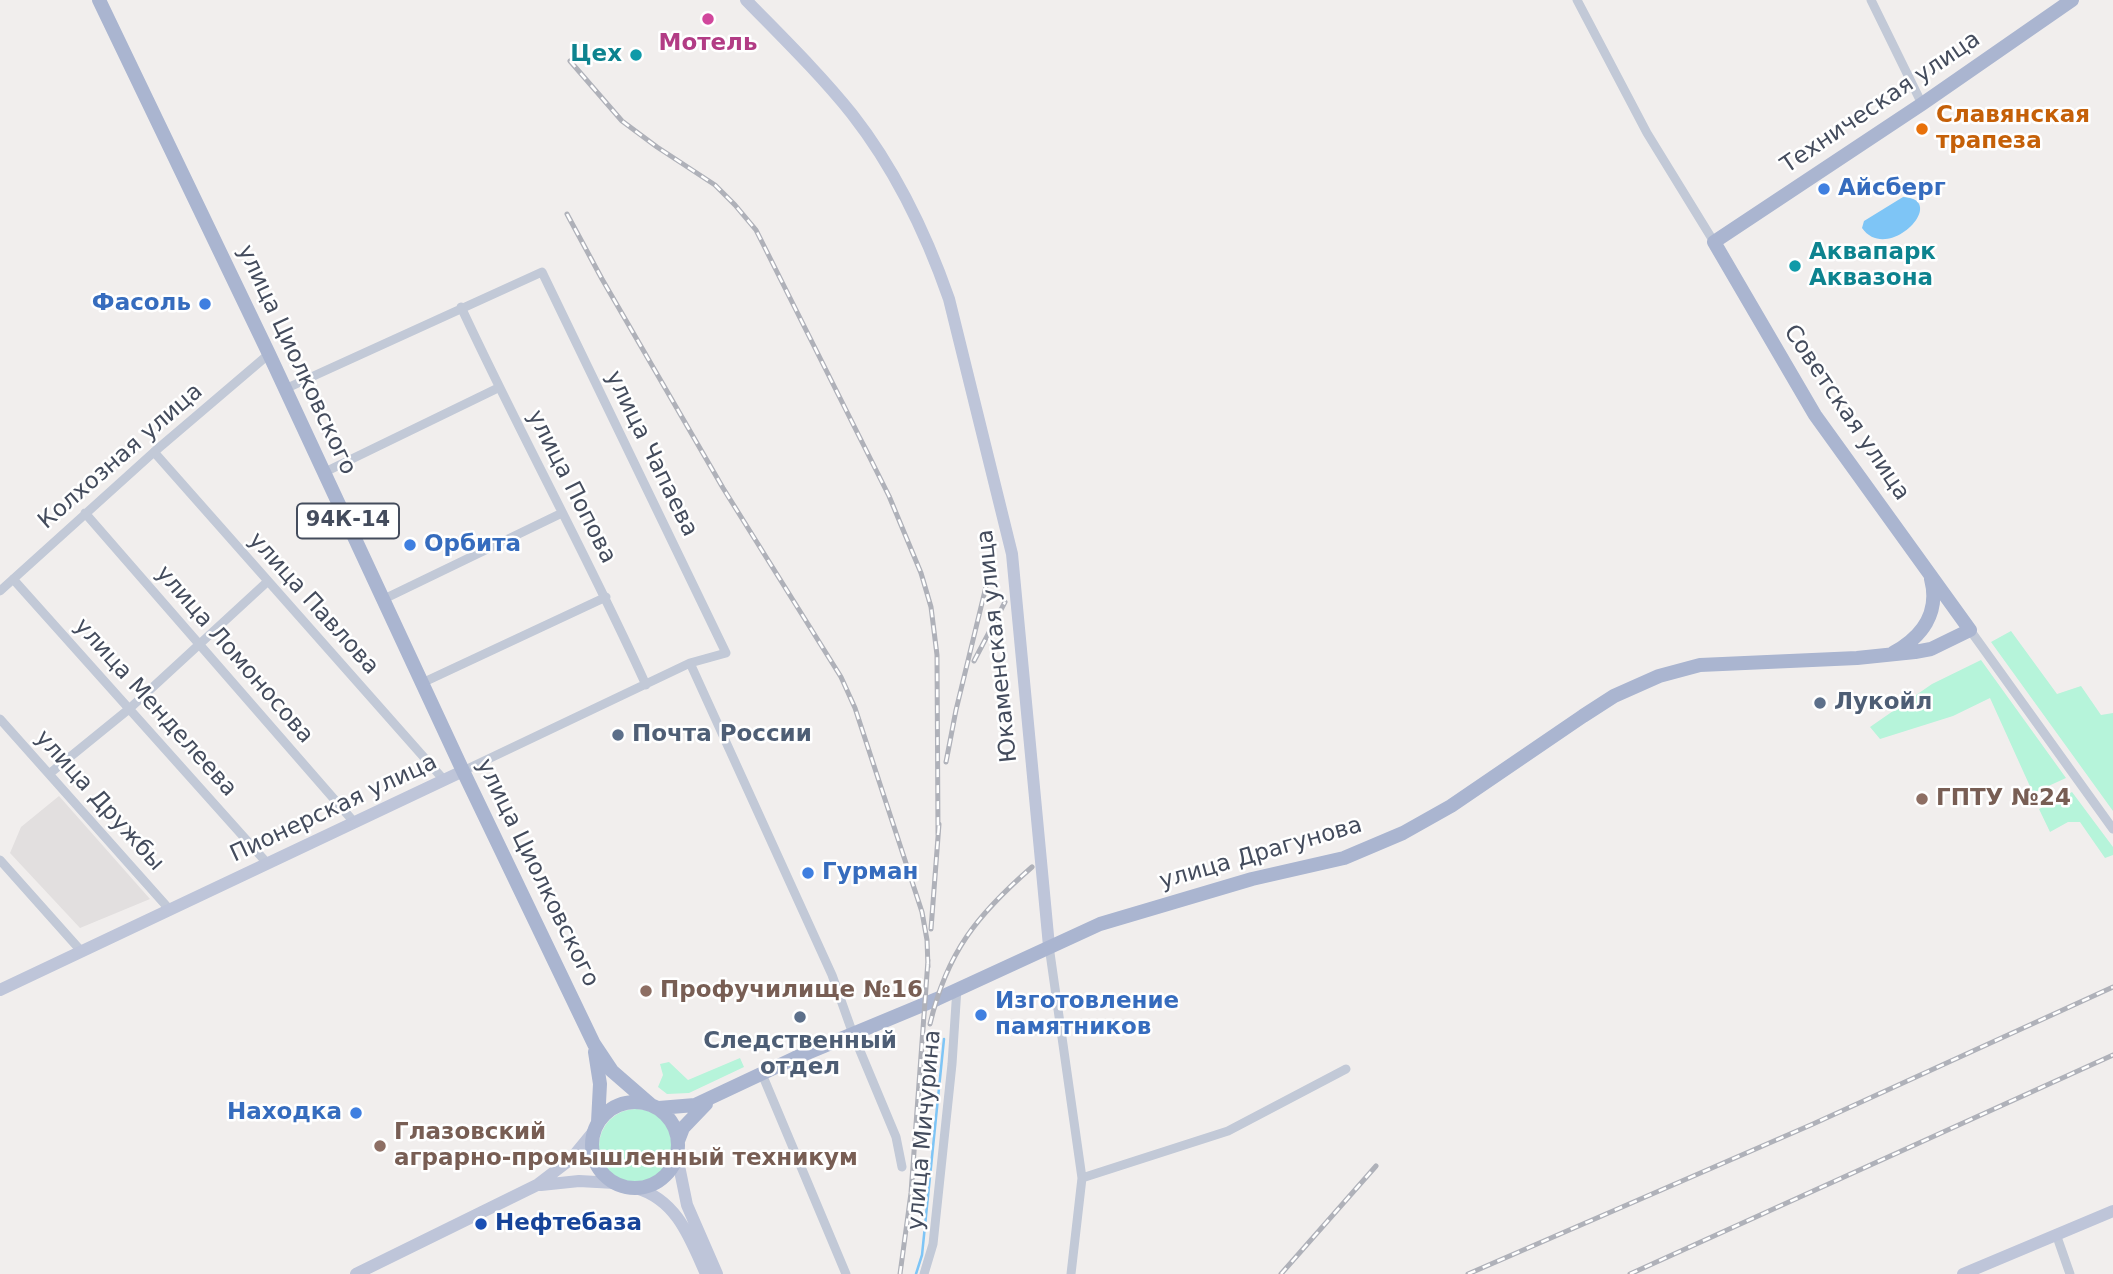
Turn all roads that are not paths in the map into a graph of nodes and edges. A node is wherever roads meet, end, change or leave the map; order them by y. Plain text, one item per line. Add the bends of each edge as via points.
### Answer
1 (99, 0) edge
2 (746, 0) edge
3 (1577, 0) edge
4 (1871, 0) edge
5 (2072, 0) edge
6 (1922, 104) junction
7 (1714, 242) junction
8 (461, 307) junction
9 (270, 354) junction
10 (499, 388) junction
11 (285, 389) junction
12 (154, 452) junction
13 (325, 472) junction
14 (85, 513) junction
15 (562, 513) junction
16 (1930, 575) junction
17 (13, 579) junction
18 (267, 582) junction
19 (0, 591) edge
20 (606, 597) junction
21 (384, 599) junction
22 (1970, 630) junction
23 (200, 644) junction
24 (726, 653) joint
25 (1889, 656) junction
26 (690, 663) junction
27 (422, 683) junction
28 (646, 685) junction
29 (129, 709) junction
30 (0, 719) edge
31 (463, 771) junction
32 (49, 774) junction
33 (444, 780) junction
34 (354, 822) junction
35 (2113, 830) edge
36 (0, 860) edge
37 (267, 863) junction
38 (170, 910) junction
39 (1049, 946) junction
40 (82, 953) junction
41 (957, 988) junction
42 (0, 990) edge
43 (853, 1034) junction
44 (594, 1044) junction
45 (1346, 1069) dead end
46 (762, 1074) junction
47 (719, 1095) junction
48 (654, 1106) junction
49 (596, 1127) junction
50 (678, 1141) junction
51 (677, 1156) junction
52 (902, 1167) dead end
53 (1082, 1178) junction
54 (615, 1183) junction
55 (537, 1185) junction
56 (636, 1188) junction
57 (2113, 1211) edge
58 (2056, 1234) junction
59 (356, 1274) edge
60 (706, 1274) edge
61 (717, 1274) edge
62 (846, 1274) edge
63 (925, 1274) edge
64 (1071, 1274) edge
65 (1963, 1274) edge
66 (2070, 1274) edge

1 - 9 main road, улица Циолковского / 94К-14
2 - 39 street, Юкаменская улица via 833,92 873,143 908,202 949,299 1012,554
3 - 7 street, Советская улица via 1647,133
4 - 6 street
5 - 6 main road, Техническая улица
6 - 7 main road, Техническая улица
7 - 16 main road, Советская улица via 1815,415
8 - 10 street, улица Попова
8 - 11 street
8 - 24 street, улица Чапаева via 542,272
9 - 11 main road, улица Циолковского / 94К-14
9 - 12 street, Колхозная улица
10 - 13 street
10 - 15 street, улица Попова
11 - 13 main road, улица Циолковского / 94К-14
12 - 14 street, Колхозная улица
12 - 18 street, улица Павлова
13 - 21 main road, улица Циолковского / 94К-14
14 - 17 street, Колхозная улица
14 - 23 street, улица Ломоносова
15 - 20 street, улица Попова
15 - 21 street
16 - 22 main road, Советская улица
16 - 25 main road via 1935,592 1928,622 1918,637
17 - 19 street, Колхозная улица
17 - 29 street, улица Менделеева
18 - 23 street
18 - 33 street, улица Павлова
20 - 27 street
20 - 28 street, улица Попова
21 - 27 main road, улица Циолковского / 94К-14
22 - 25 main road, улица Драгунова via 1931,649
22 - 35 street, Советская улица
23 - 29 street
23 - 34 street, улица Ломоносова
24 - 26 street, Пионерская улица
25 - 39 main road, улица Драгунова via 1700,665 1659,676 1614,696 1403,834 1344,858 1252,879 1100,924
26 - 28 street, Пионерская улица
26 - 43 street via 799,899
27 - 31 main road, улица Циолковского / 94К-14
28 - 31 street, Пионерская улица
29 - 32 street
29 - 37 street, улица Менделеева
30 - 32 street, улица Дружбы
31 - 33 street, Пионерская улица
31 - 44 main road, улица Циолковского / 94К-14
32 - 38 street, улица Дружбы
33 - 34 street, Пионерская улица
34 - 37 street, Пионерская улица
36 - 40 street
37 - 38 street, Пионерская улица
38 - 40 street, Пионерская улица
39 - 41 main road, улица Драгунова
39 - 53 street, Юкаменская улица
40 - 42 street, Пионерская улица
41 - 43 main road, улица Драгунова
41 - 63 street, улица Мичурина via 933,1244
43 - 46 main road, улица Драгунова
43 - 52 street via 896,1137
44 - 48 main road, улица Циолковского via 612,1071
44 - 49 main road, улица Циолковского via 600,1084
45 - 53 street via 1228,1131
46 - 47 main road, улица Драгунова
46 - 62 street
47 - 48 main road, улица Драгунова via 695,1105
47 - 50 main road, улица Драгунова via 691,1118
48 - 49 main road via 622,1104
48 - 50 main road via 674,1125
49 - 54 main road via 594,1158
49 - 55 street via 570,1159
50 - 51 main road
51 - 56 main road via 665,1176
51 - 61 street via 687,1205
53 - 64 street, Юкаменская улица
54 - 55 street
54 - 56 main road
55 - 59 street
56 - 60 street via 657,1196 672,1210
57 - 58 street
58 - 65 street
58 - 66 street

